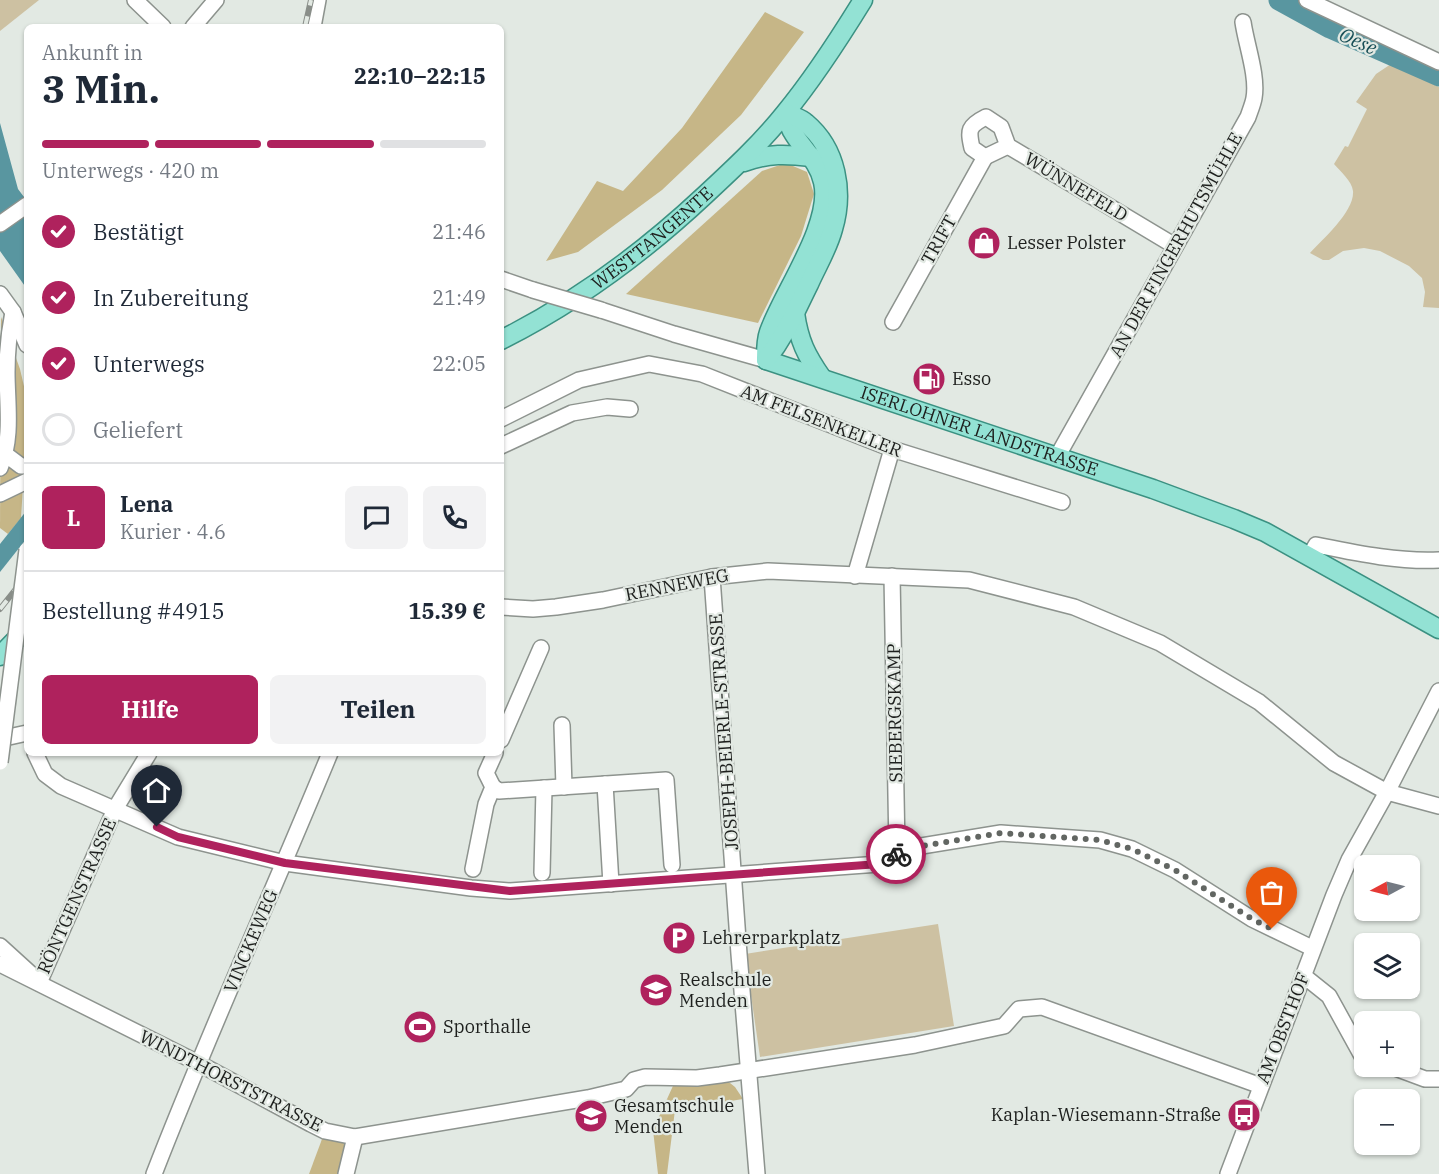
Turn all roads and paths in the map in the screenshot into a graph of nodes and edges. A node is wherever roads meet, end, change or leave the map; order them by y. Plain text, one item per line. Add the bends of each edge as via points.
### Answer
1 (135, 0) edge
2 (216, 0) edge
3 (318, 0) edge
4 (863, 0) edge
5 (1306, 0) edge
6 (1243, 22) dead end
7 (160, 24) edge
8 (196, 24) edge
9 (314, 24) edge
10 (1439, 62) edge
11 (786, 113) junction
12 (1008, 146) junction
13 (812, 157) junction
14 (985, 157) junction
15 (741, 162) junction
16 (24, 207) edge
17 (0, 224) edge
18 (1175, 246) junction
19 (504, 280) edge
20 (0, 294) edge
21 (12, 312) junction
22 (795, 313) junction
23 (24, 318) edge
24 (893, 322) dead end
25 (24, 338) edge
26 (504, 338) edge
27 (766, 360) junction
28 (822, 378) junction
29 (630, 409) dead end
30 (504, 417) edge
31 (504, 445) edge
32 (891, 449) junction
33 (1057, 457) junction
34 (2, 461) edge
35 (24, 466) edge
36 (24, 482) edge
37 (0, 494) edge
38 (1062, 502) dead end
39 (1309, 557) junction
40 (1439, 560) edge
41 (24, 574) edge
42 (855, 576) junction
43 (892, 576) junction
44 (712, 577) junction
45 (504, 607) edge
46 (1439, 629) edge
47 (24, 631) edge
48 (542, 648) dead end
49 (0, 656) edge
50 (1439, 691) edge
51 (562, 725) dead end
52 (504, 733) edge
53 (24, 735) edge
54 (0, 739) edge
55 (36, 756) edge
56 (147, 756) edge
57 (329, 756) edge
58 (494, 756) edge
59 (0, 762) edge
60 (605, 784) junction
61 (493, 787) junction
62 (564, 787) junction
63 (544, 788) junction
64 (1387, 792) junction
65 (1439, 806) edge
66 (115, 809) junction
67 (897, 850) junction
68 (285, 863) junction
69 (672, 865) dead end
70 (473, 869) dead end
71 (542, 873) dead end
72 (735, 875) junction
73 (611, 884) junction
74 (0, 936) edge
75 (0, 946) edge
76 (1312, 948) junction
77 (18, 961) junction
78 (0, 964) edge
79 (1304, 976) junction
80 (39, 983) junction
81 (1354, 1041) edge
82 (198, 1063) junction
83 (748, 1072) junction
84 (1418, 1077) edge
85 (1439, 1079) edge
86 (1261, 1086) junction
87 (355, 1137) junction
88 (154, 1174) edge
89 (346, 1174) edge
90 (758, 1174) edge
91 (1228, 1174) edge

1 - 7 street
2 - 8 street
3 - 9 street
4 - 11 main road, WESTTANGENTE
5 - 10 street
6 - 18 street, AN DER FINGERHUTSMÜHLE via 1253,69 1254,97 1248,117
11 - 13 main road via 792,131
11 - 15 main road, WESTTANGENTE
11 - 22 main road via 805,122 818,135 838,177 833,228
12 - 14 street, WÜNNEFELD
12 - 14 street, WÜNNEFELD via 1001,127 986,117 974,123 969,133 972,148
12 - 18 street, WÜNNEFELD
13 - 15 main road via 764,155
13 - 27 main road via 824,183 825,200 813,240 768,333
14 - 24 street, TRIFT
15 - 26 main road, WESTTANGENTE via 660,237 624,264 551,313
16 - 17 street
18 - 33 street, AN DER FINGERHUTSMÜHLE
19 - 27 street, ISERLOHNER LANDSTRASSE, bridge
20 - 21 street
21 - 23 street
21 - 25 street
21 - 34 street via 8,335 8,431
22 - 27 main road
22 - 28 main road via 800,342
27 - 28 main road, ISERLOHNER LANDSTRASSE
28 - 33 main road, ISERLOHNER LANDSTRASSE
29 - 31 street via 606,407 573,413
30 - 32 street, AM FELSENKELLER via 579,380 649,364 702,374
32 - 38 street, AM FELSENKELLER
32 - 42 street
33 - 39 main road, ISERLOHNER LANDSTRASSE via 1234,519
34 - 35 street
36 - 37 street
39 - 40 street via 1316,544 1389,558
39 - 46 main road, ISERLOHNER LANDSTRASSE
41 - 59 street, bridge
42 - 43 street, RENNEWEG
42 - 44 street, RENNEWEG via 768,571
43 - 64 street, RENNEWEG via 969,580 1074,607 1160,643 1259,702 1334,763
43 - 67 street, SIEBERGSKAMP
44 - 45 street, RENNEWEG via 556,607
44 - 72 street, JOSEPH-BEIERLE-STRASSE
47 - 49 main road
48 - 52 street
50 - 64 street, AM OBSTHOF
51 - 62 street
53 - 54 street
55 - 66 street via 45,774 61,786
56 - 66 street, RÖNTGENSTRASSE
57 - 68 street, VINCKEWEG
58 - 61 street via 486,773
60 - 62 street
60 - 69 street via 666,780
60 - 73 street
61 - 63 street via 499,791
61 - 70 street
62 - 63 street
63 - 71 street
64 - 65 street, RENNEWEG
64 - 76 street, AM OBSTHOF via 1349,860
66 - 68 street via 178,837
66 - 80 street, RÖNTGENSTRASSE
67 - 72 street via 893,863
67 - 76 street via 1001,833 1100,840 1132,849 1175,870 1252,919
68 - 73 street via 510,891
68 - 82 street, VINCKEWEG
72 - 73 street
72 - 83 street, JOSEPH-BEIERLE-STRASSE
74 - 77 street, WINDTHORSTSTRASSE
75 - 77 street, WINDTHORSTSTRASSE
76 - 79 street, AM OBSTHOF
77 - 80 street, WINDTHORSTSTRASSE
78 - 80 street, WINDTHORSTSTRASSE
79 - 81 street via 1329,996
79 - 86 street, AM OBSTHOF
80 - 82 street, WINDTHORSTSTRASSE
82 - 87 street, WINDTHORSTSTRASSE via 325,1131
82 - 88 street, VINCKEWEG
83 - 86 street via 1004,1026 1019,1010 1042,1007
83 - 87 street, WINDTHORSTSTRASSE via 697,1078 645,1077 634,1080 626,1089 588,1098
83 - 90 street, JOSEPH-BEIERLE-STRASSE
84 - 85 street
86 - 91 street, AM OBSTHOF
87 - 89 street

